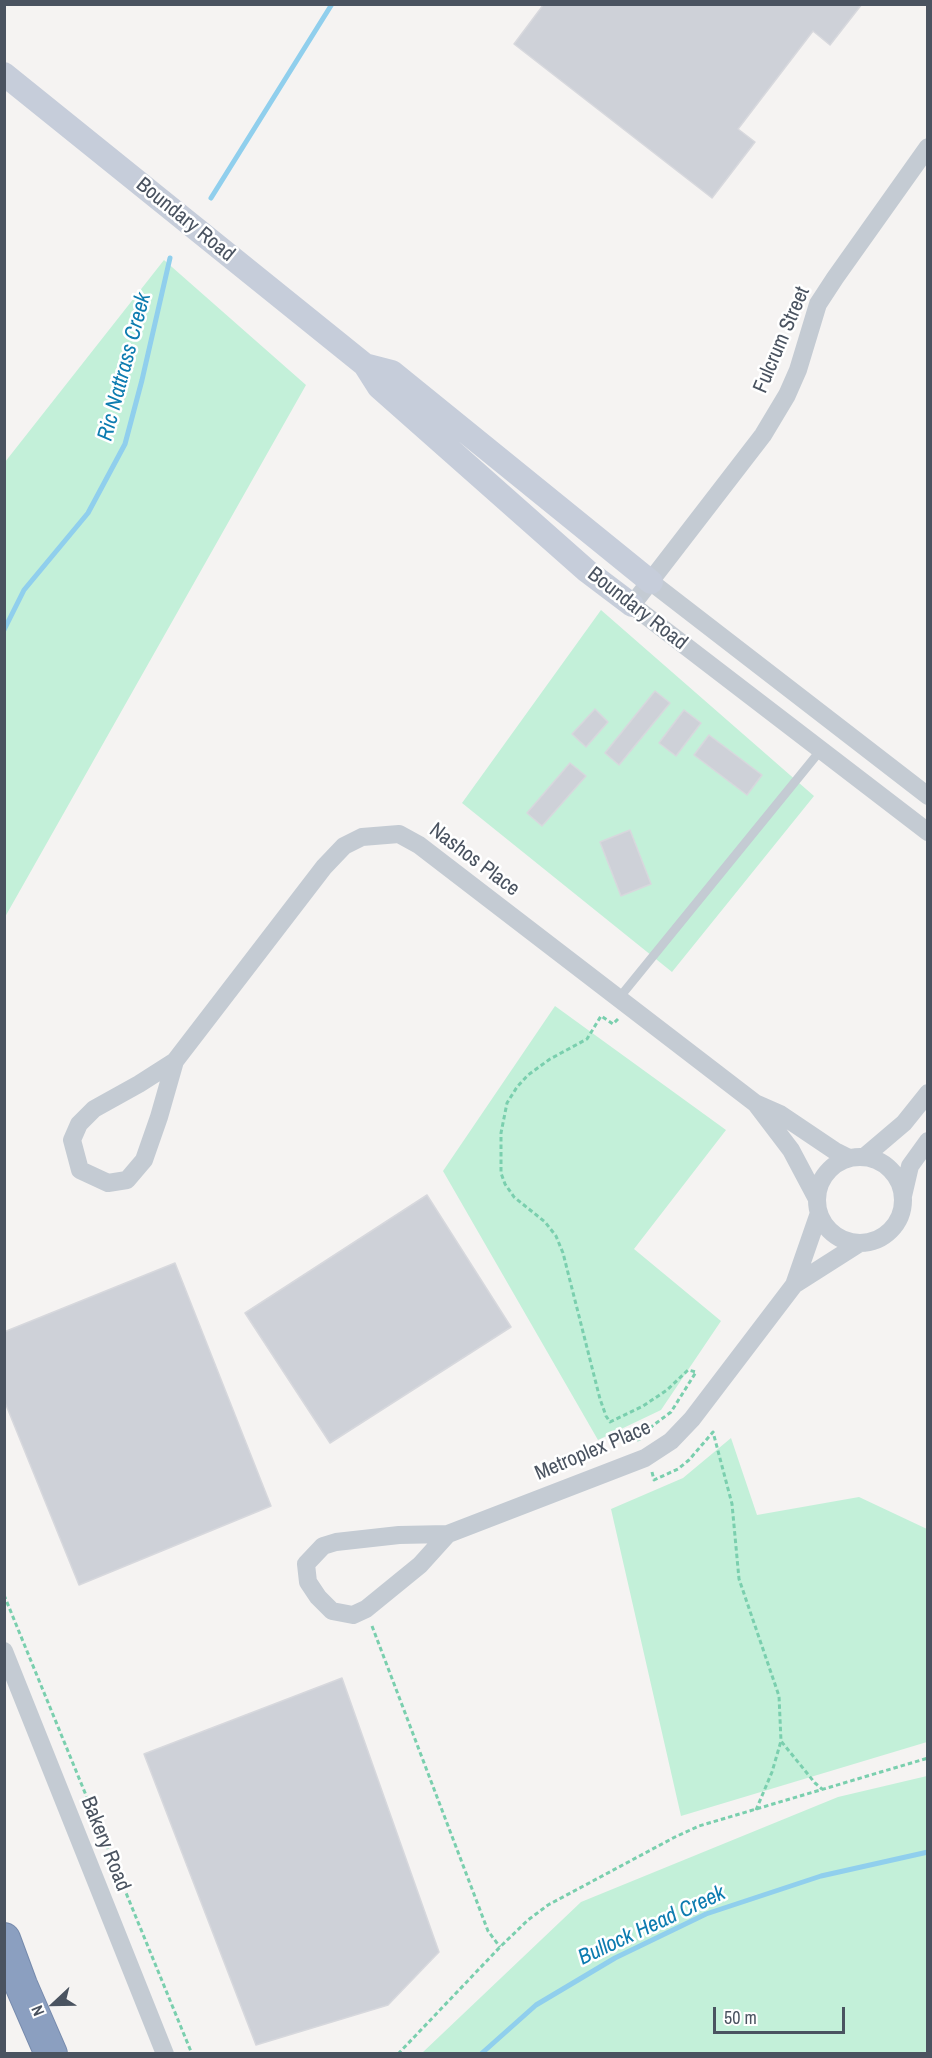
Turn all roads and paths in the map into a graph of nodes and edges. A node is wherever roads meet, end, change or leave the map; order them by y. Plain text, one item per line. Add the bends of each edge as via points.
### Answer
1 (4, 74) edge
2 (927, 147) edge
3 (366, 365) junction
4 (651, 582) junction
5 (632, 605) junction
6 (820, 751) junction
7 (927, 796) edge
8 (927, 832) edge
9 (624, 1002) junction
10 (175, 1061) junction
11 (927, 1093) edge
12 (755, 1103) junction
13 (927, 1142) edge
14 (857, 1158) junction
15 (903, 1196) junction
16 (818, 1206) junction
17 (860, 1243) junction
18 (794, 1285) junction
19 (645, 1458) junction
20 (448, 1534) junction
21 (4, 1595) edge
22 (366, 1609) junction
23 (4, 1651) edge
24 (781, 1741) junction
25 (927, 1758) edge
26 (822, 1790) junction
27 (756, 1810) junction
28 (4, 1939) edge
29 (500, 1947) junction
30 (51, 2054) edge
31 (165, 2054) edge
32 (192, 2054) edge
33 (399, 2054) edge

1 - 3 street, Boundary Road
2 - 4 street, Fulcrum Street via 818,304 790,387 763,435
3 - 4 street, Boundary Road via 392,372
3 - 5 street, Boundary Road via 379,387 587,571
4 - 5 street, Fulcrum Street
4 - 7 street, Boundary Road
5 - 6 street, Boundary Road
6 - 8 street, Boundary Road
6 - 9 lane
9 - 10 street, Nashos Place via 419,845 399,834 381,834 362,837 344,846 324,867
9 - 12 street, Nashos Place
9 - 19 path via 613,1024 601,1016 587,1039 550,1059 517,1087 507,1103 501,1133 501,1173 514,1197 556,1236 600,1399 610,1422 643,1406 688,1370 696,1372 671,1412 637,1434
10 - 10 street, Nashos Place via 144,1160 127,1180 108,1184 80,1170 72,1140 80,1124 94,1109
11 - 14 street via 904,1123
12 - 14 street, Nashos Place via 780,1114 835,1151
12 - 16 street, Nashos Place via 791,1150
13 - 15 street via 910,1166
14 - 15 street via 878,1161 890,1170
14 - 16 street via 836,1164 826,1174
15 - 17 street via 895,1225 886,1235
16 - 17 street via 825,1225 835,1235
16 - 18 street, Metroplex Place
17 - 18 street, Metroplex Place
18 - 19 street, Metroplex Place via 692,1419 671,1442
19 - 20 street, Metroplex Place
19 - 24 path via 654,1480 663,1477 688,1460 713,1432 732,1504 739,1579 779,1696
20 - 22 street, Metroplex Place via 420,1565
20 - 22 street, Metroplex Place via 417,1533 323,1546 306,1564 308,1582 318,1597 332,1611 352,1615
21 - 32 path
22 - 29 path via 488,1931
23 - 31 street, Bakery Road
24 - 26 path
24 - 27 path
25 - 26 path
26 - 27 path
27 - 29 path via 675,1837 548,1905
28 - 30 highway
29 - 33 path

